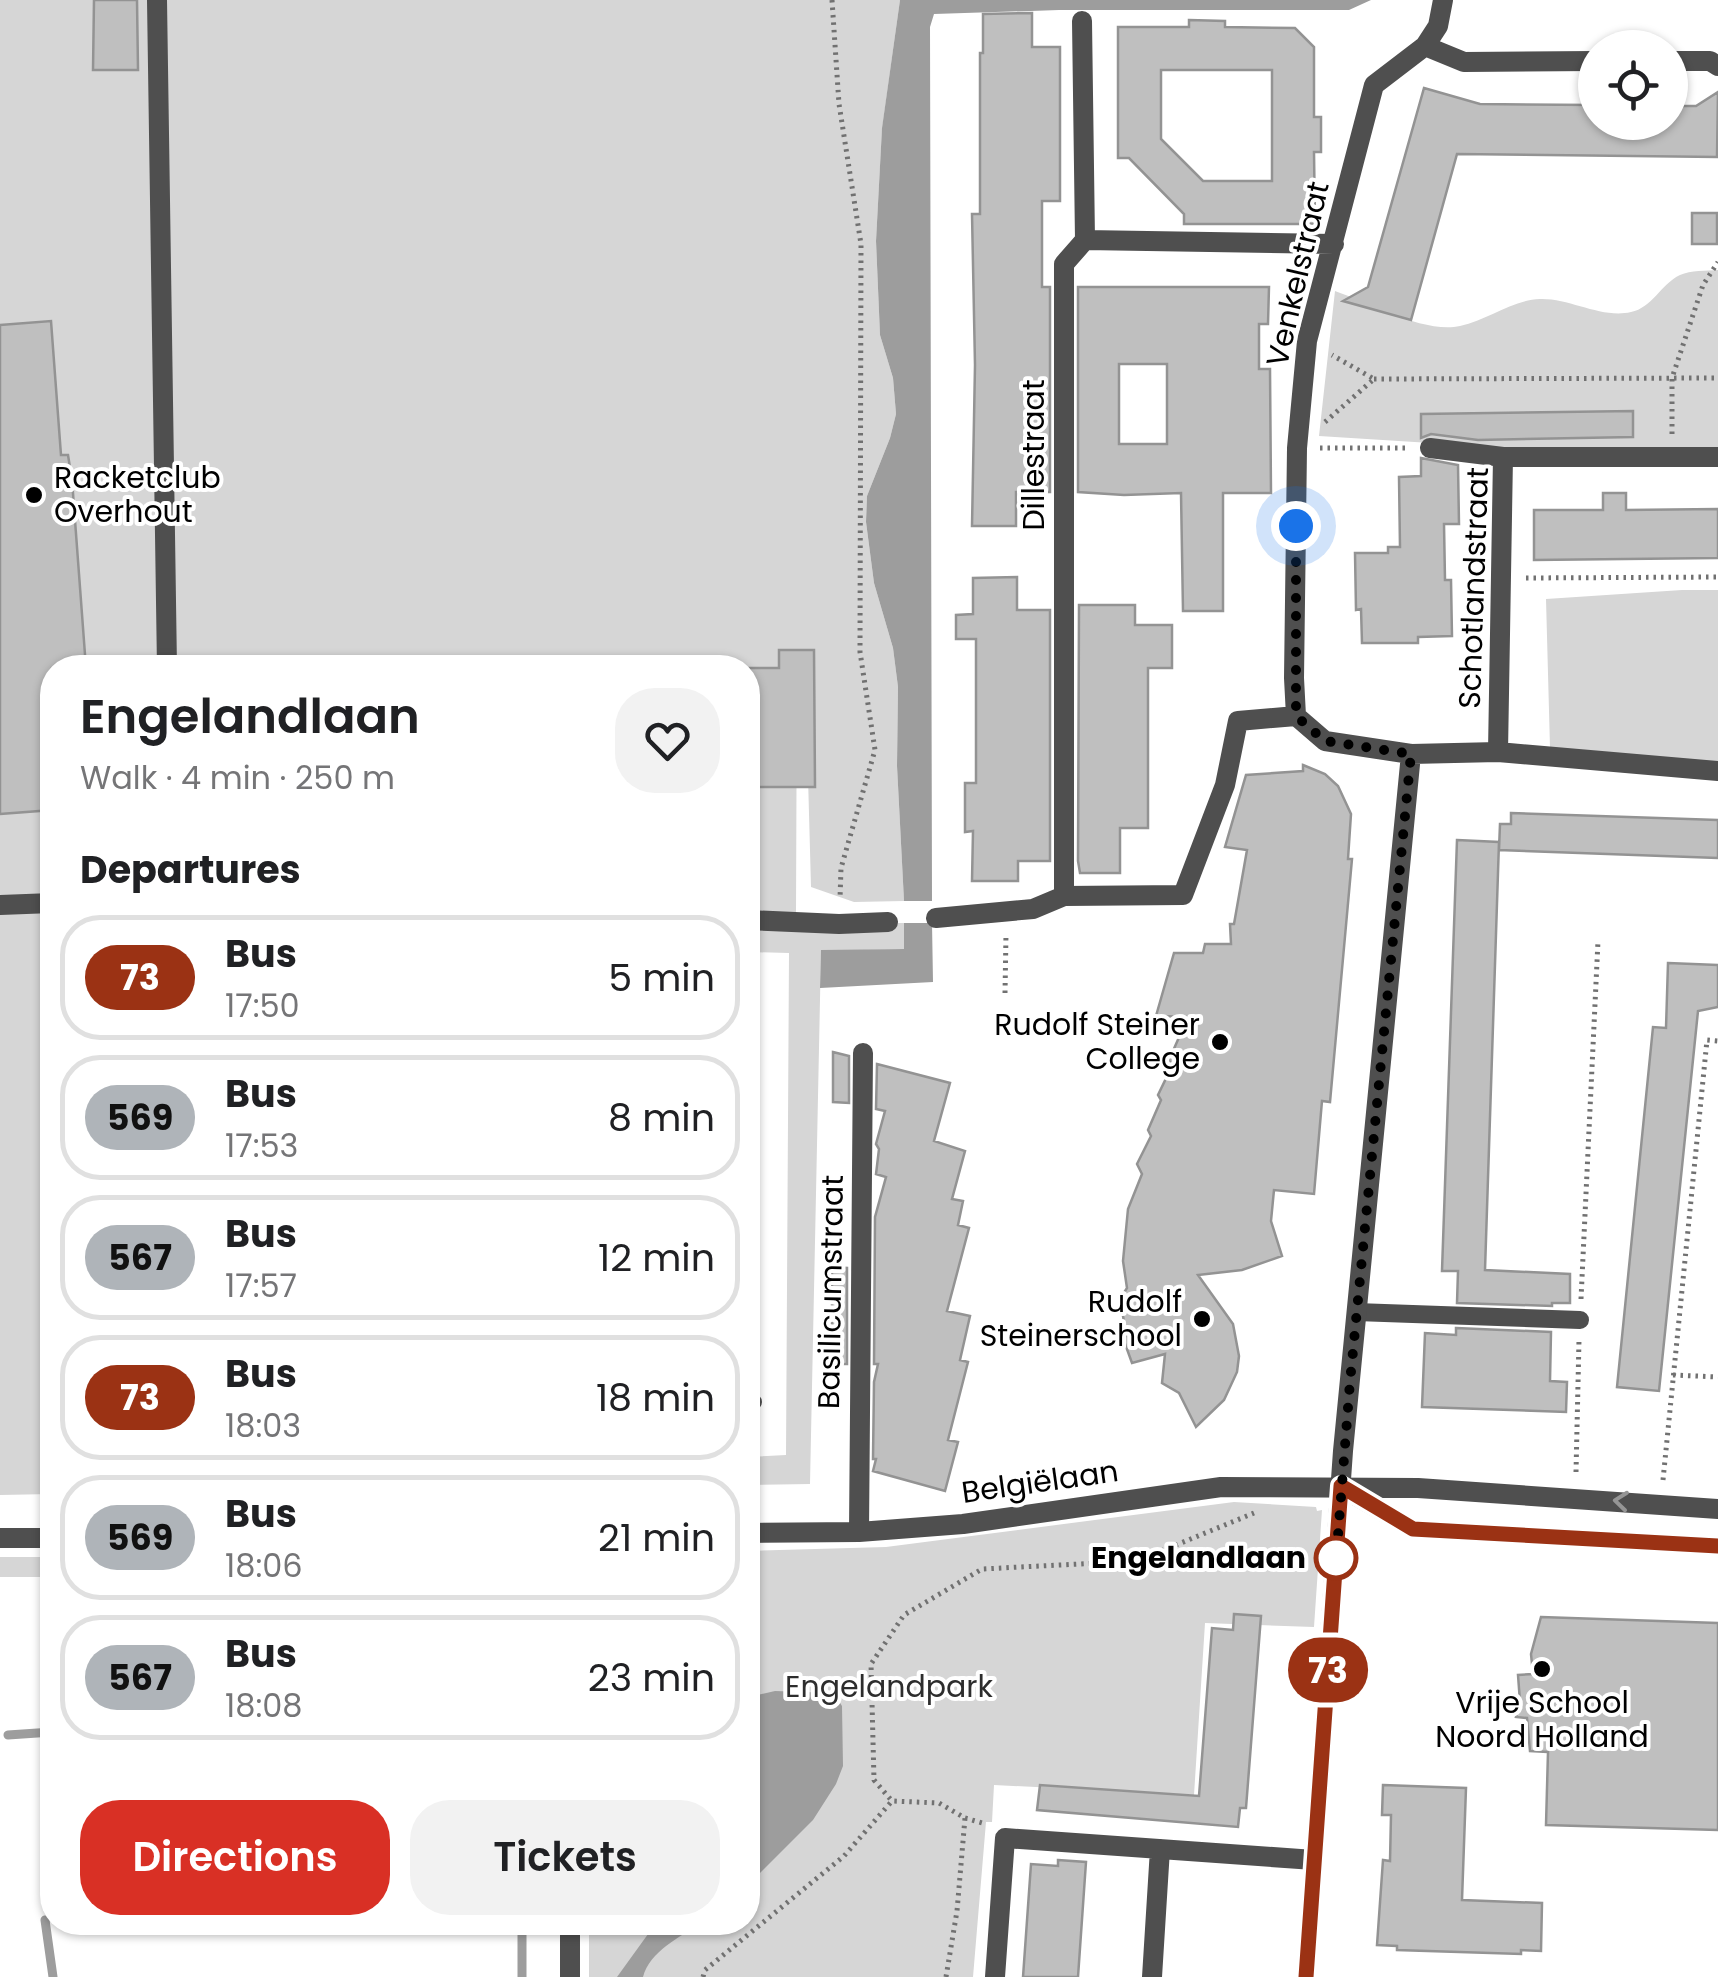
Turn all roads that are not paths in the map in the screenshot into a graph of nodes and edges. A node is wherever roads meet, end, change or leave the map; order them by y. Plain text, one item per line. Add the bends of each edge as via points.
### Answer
1 (157, 0) edge
2 (1442, 0) edge
3 (1082, 22) dead end
4 (1425, 46) junction
5 (1578, 61) edge
6 (1688, 61) edge
7 (1718, 66) edge
8 (1085, 240) junction
9 (1334, 244) junction
10 (1430, 448) road end
11 (1503, 456) junction
12 (1718, 456) edge
13 (167, 655) edge
14 (1296, 716) junction
15 (1498, 752) junction
16 (1411, 754) junction
17 (1718, 771) edge
18 (1064, 896) junction
19 (40, 903) edge
20 (0, 905) edge
21 (936, 918) dead end
22 (760, 921) edge
23 (888, 922) dead end
24 (864, 1054) dead end
25 (1356, 1312) junction
26 (1580, 1320) road end
27 (1341, 1486) junction
28 (1718, 1509) edge
29 (859, 1532) junction
30 (760, 1533) edge
31 (0, 1538) edge
32 (40, 1538) edge
33 (1718, 1546) edge
34 (1160, 1849) junction
35 (1314, 1860) junction
36 (570, 1935) edge
37 (570, 1977) edge
38 (995, 1977) edge
39 (1152, 1977) edge
40 (1306, 1977) edge

1 - 13 street
2 - 4 street via 1438,26
3 - 8 street, Dillestraat
4 - 5 street via 1464,62
4 - 9 street, Venkelstraat via 1374,85
6 - 7 street
8 - 9 street
8 - 18 street, Dillestraat via 1064,264
9 - 14 street, Venkelstraat via 1307,341 1297,448
10 - 11 street
11 - 12 street, Schotlandstraat
11 - 15 street, Schotlandstraat
14 - 16 street via 1325,741
14 - 18 street via 1238,721 1224,785 1183,895
15 - 16 street
15 - 17 street
16 - 25 street
18 - 21 street via 1034,909
19 - 20 street
22 - 23 street
24 - 29 street, Basilicumstraat
25 - 26 lane
25 - 27 street
28 -> 27 street, Belgiëlaan
27 - 29 street, Belgiëlaan via 1221,1487
27 - 33 street via 1413,1529
27 - 35 street
29 - 30 street, Belgiëlaan
31 - 32 street
34 - 35 street
34 - 38 street via 1006,1838
34 - 39 street
35 - 40 street
36 - 37 street

